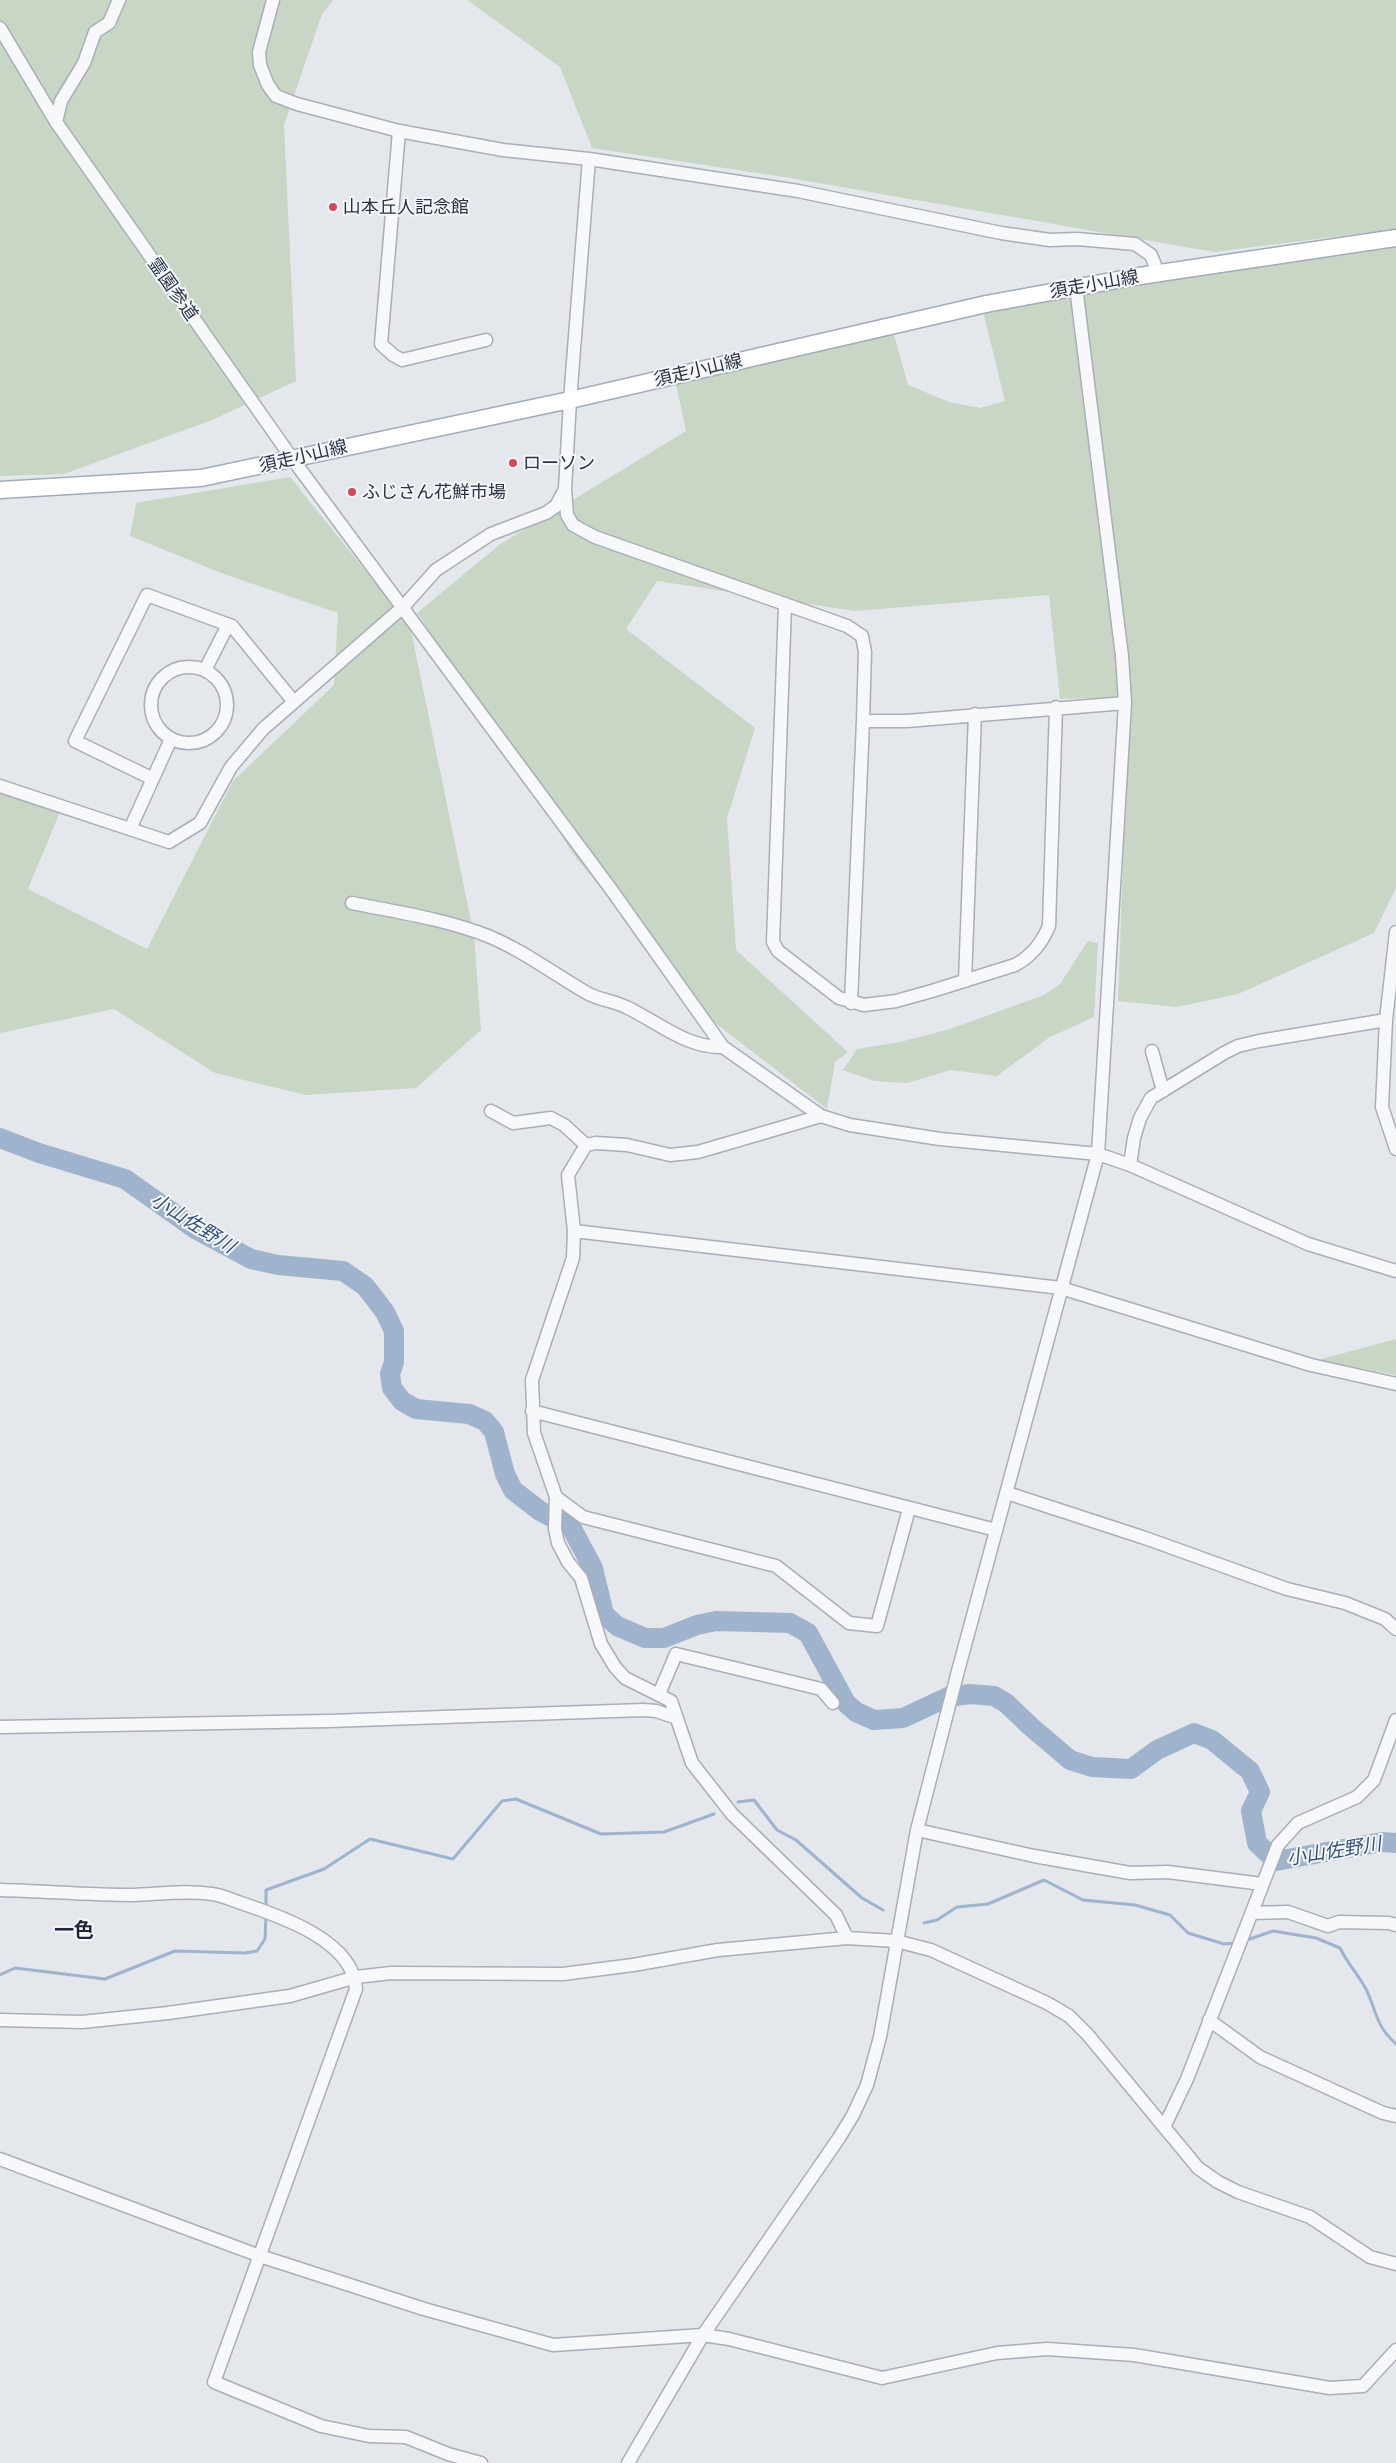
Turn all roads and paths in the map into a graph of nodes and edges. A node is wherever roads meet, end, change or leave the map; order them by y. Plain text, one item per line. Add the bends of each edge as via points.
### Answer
1 (119, 0) edge
2 (273, 0) edge
3 (0, 28) edge
4 (56, 122) junction
5 (399, 131) junction
6 (589, 159) junction
7 (1396, 238) edge
8 (1158, 274) junction
9 (1076, 287) junction
10 (486, 340) dead end
11 (570, 400) junction
12 (291, 457) junction
13 (565, 489) junction
14 (0, 490) edge
15 (785, 605) junction
16 (403, 607) junction
17 (228, 624) junction
18 (205, 670) junction
19 (294, 702) junction
20 (1125, 703) junction
21 (1056, 707) junction
22 (975, 714) junction
23 (863, 721) junction
24 (170, 739) junction
25 (151, 778) junction
26 (0, 786) edge
27 (130, 829) junction
28 (352, 903) dead end
29 (1396, 932) edge
30 (965, 981) junction
31 (851, 1003) junction
32 (1386, 1020) junction
33 (723, 1047) junction
34 (1152, 1051) dead end
35 (1163, 1090) junction
36 (491, 1111) dead end
37 (821, 1116) junction
38 (586, 1145) junction
39 (1396, 1148) edge
40 (1098, 1154) junction
41 (1130, 1165) junction
42 (574, 1231) junction
43 (1396, 1271) edge
44 (1061, 1288) junction
45 (1396, 1384) edge
46 (532, 1411) junction
47 (1007, 1494) junction
48 (556, 1501) junction
49 (909, 1509) junction
50 (996, 1530) junction
51 (1396, 1629) edge
52 (659, 1694) junction
53 (833, 1703) dead end
54 (677, 1718) junction
55 (1396, 1720) edge
56 (0, 1727) edge
57 (917, 1830) junction
58 (1264, 1878) junction
59 (0, 1890) edge
60 (1252, 1913) junction
61 (1396, 1926) edge
62 (847, 1938) junction
63 (896, 1941) junction
64 (356, 1977) junction
65 (0, 2020) edge
66 (1209, 2020) junction
67 (1396, 2116) edge
68 (1165, 2125) junction
69 (0, 2159) edge
70 (260, 2256) junction
71 (1396, 2264) edge
72 (703, 2335) junction
73 (1396, 2350) edge
74 (481, 2463) edge
75 (628, 2463) edge

1 - 4 street via 109,23 95,32 84,63 61,101
2 - 5 street via 259,52 268,85 276,96
3 - 4 street, 霊園参道
4 - 12 street, 霊園参道
5 - 6 street via 503,150
5 - 10 street via 381,344 402,360
6 - 8 street via 798,191 1001,233 1050,240 1135,244 1151,255
6 - 11 street
7 - 8 main road, 須走小山線
8 - 9 main road, 須走小山線
9 - 11 main road, 須走小山線 via 986,304
9 - 20 street via 1122,656
11 - 12 main road, 須走小山線
11 - 13 street
12 - 14 main road, 須走小山線 via 201,478
12 - 16 street, 霊園参道
13 - 15 street via 567,515 581,532
13 - 16 street via 556,506 546,513 491,534 436,570
15 - 23 street via 848,626 862,636
15 - 31 street via 773,942 778,950 828,990
16 - 19 street
16 - 33 street, 霊園参道
17 - 18 street
17 - 19 street
17 - 25 street via 148,595 75,741
18 - 24 street via 179,668 158,682 150,707 153,720
18 - 24 street via 223,687 227,698 223,722 216,732 200,741 182,743
19 - 27 street via 263,729 231,767 200,823 169,842
20 - 21 street
20 - 40 street
21 - 22 street
21 - 30 street via 1049,926 1043,941 1027,958
22 - 23 street via 907,721
22 - 30 street
23 - 31 street
24 - 25 street
25 - 27 street
26 - 27 street
28 - 33 street via 450,924 489,936 545,965 588,994 626,1007 682,1038 710,1047
29 - 32 street
30 - 31 street via 896,1000 864,1006
32 - 35 street via 1238,1046
32 - 39 street via 1382,1107
33 - 37 street
34 - 35 street
35 - 41 street via 1151,1098 1140,1118
36 - 38 street via 513,1123 551,1118
37 - 38 street via 698,1152 670,1155 626,1145
37 - 40 street via 867,1129
38 - 42 street via 568,1174
40 - 41 street
40 - 44 street
41 - 43 street via 1308,1244
42 - 44 street
42 - 46 street via 574,1258 532,1380
44 - 45 street via 1310,1365
44 - 47 street
46 - 48 street via 534,1433
46 - 49 street
47 - 50 street
47 - 51 street via 1145,1538 1287,1589 1345,1603 1385,1619
48 - 49 street via 583,1517 776,1566 849,1623 877,1626
48 - 52 street via 558,1543 581,1578 601,1644 625,1678
49 - 50 street
50 - 57 street
52 - 53 street via 676,1654 820,1689
52 - 54 street via 671,1701
54 - 56 street via 642,1710 329,1721
54 - 62 street via 692,1763 703,1778 732,1814 836,1915
55 - 58 street via 1374,1780 1357,1797 1298,1823 1278,1845
57 - 58 street via 1130,1873
57 - 63 street
58 - 60 street
59 - 64 street via 132,1895 214,1894 277,1915 310,1932 336,1950
60 - 61 street via 1288,1912 1328,1926 1339,1922 1389,1923
60 - 66 street
62 - 63 street
62 - 64 street via 718,1950 562,1974 391,1973
63 - 68 street via 931,1950 1047,2003 1068,2016
63 - 72 street via 880,2036 867,2084 853,2115
64 - 65 street via 290,1996 168,2013 82,2022
64 - 70 street via 356,1989
66 - 67 street via 1260,2057 1332,2091
66 - 68 street
68 - 71 street via 1198,2168 1218,2182 1310,2217 1370,2256
69 - 70 street
70 - 72 street via 424,2309 553,2345
70 - 74 street via 214,2382 321,2426 369,2436 406,2437
72 - 73 street via 882,2378 997,2353 1074,2349 1134,2355 1330,2388 1363,2386
72 - 75 street

